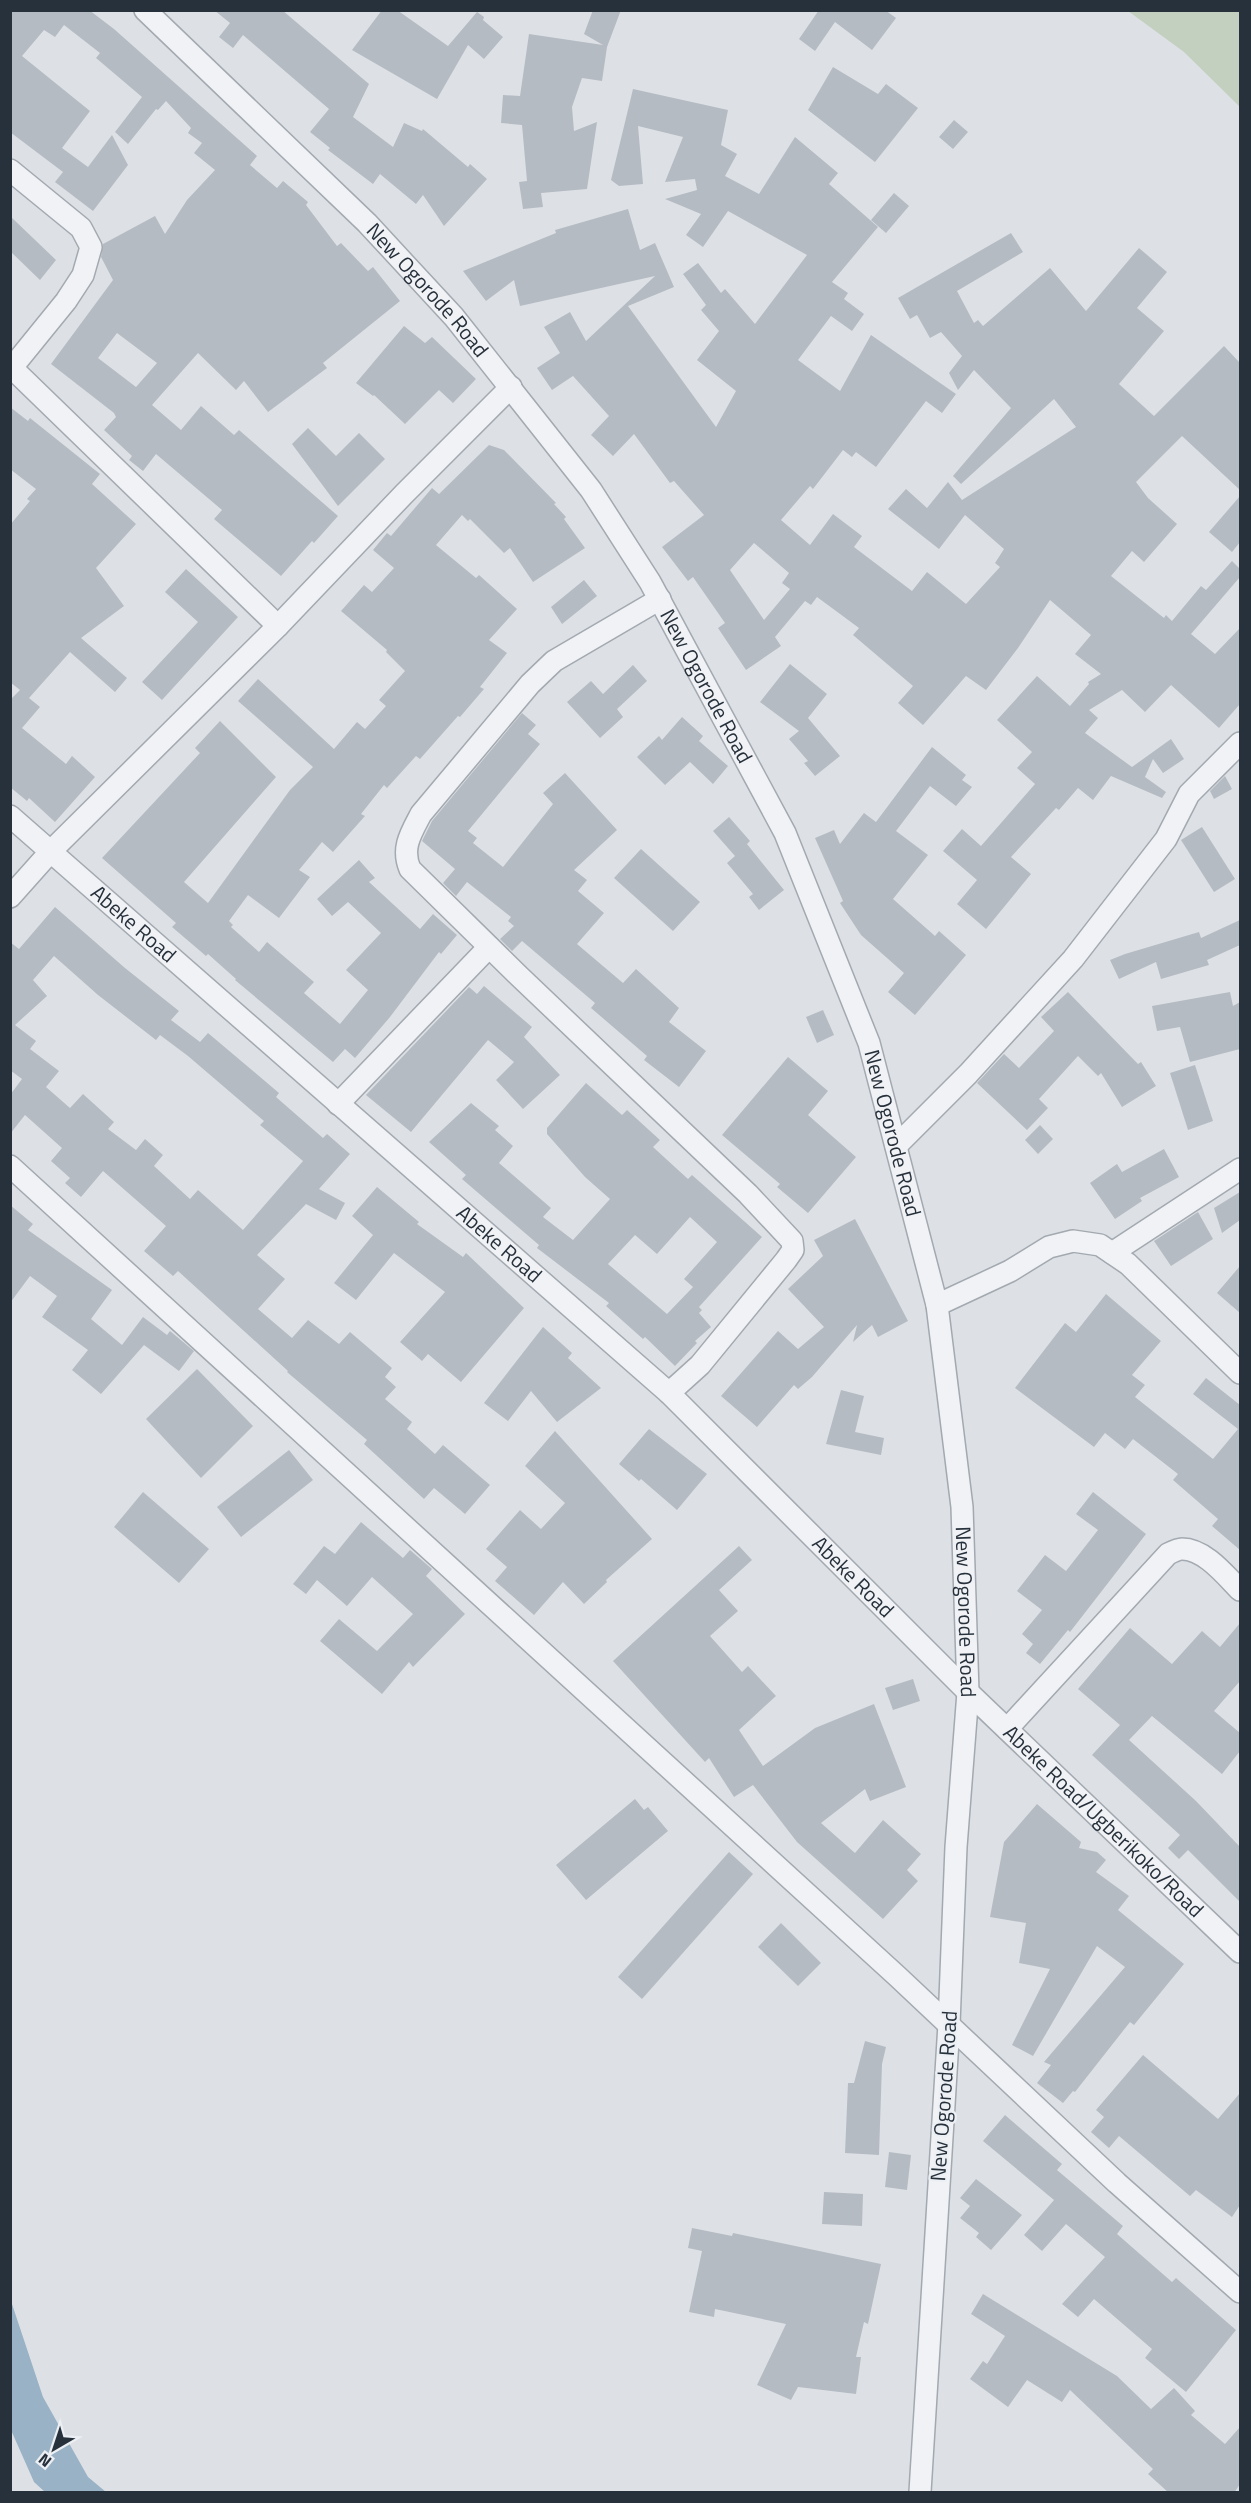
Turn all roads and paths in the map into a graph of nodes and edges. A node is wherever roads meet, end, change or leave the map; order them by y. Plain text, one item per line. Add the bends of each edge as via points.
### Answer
1 (145, 10) edge
2 (10, 170) edge
3 (11, 369) edge
4 (511, 387) junction
5 (660, 599) junction
6 (278, 626) junction
7 (1240, 742) edge
8 (10, 816) edge
9 (51, 851) junction
10 (10, 897) edge
11 (489, 947) junction
12 (338, 1104) junction
13 (896, 1146) junction
14 (10, 1166) edge
15 (1240, 1169) edge
16 (1112, 1253) junction
17 (938, 1305) junction
18 (1240, 1373) edge
19 (669, 1393) junction
20 (1240, 1590) edge
21 (968, 1692) junction
22 (1007, 1729) junction
23 (1240, 1952) edge
24 (949, 2024) junction
25 (1240, 2292) edge
26 (920, 2493) edge

1 - 4 street, New Ogorode Road via 367,223 454,317
2 - 3 street via 81,228 91,247 83,275 66,301
3 - 6 street
4 - 5 street, New Ogorode Road via 591,490
4 - 6 street
5 - 11 street via 555,661 530,684 421,814 408,838 405,857 410,868
5 - 13 street, New Ogorode Road via 785,833 869,1042
6 - 9 street
7 - 13 street via 1189,794 1166,839 1073,959
8 - 9 street, Abeke Road
9 - 10 street
9 - 12 street, Abeke Road
11 - 12 street
11 - 19 street via 748,1194 792,1241 793,1250 786,1260 700,1365
12 - 19 street, Abeke Road
13 - 17 street, New Ogorode Road
14 - 24 street
15 - 16 street
16 - 17 street via 1100,1245 1073,1241 1049,1247 1010,1271
16 - 18 street
17 - 21 street, New Ogorode Road via 962,1508
19 - 21 street, Abeke Road
20 - 22 street via 1197,1554 1182,1549 1168,1554
21 - 22 street, Abeke Road/Ugberikoko/Road
21 - 24 street, New Ogorode Road via 956,1847
22 - 23 street, Abeke Road/Ugberikoko/Road
24 - 25 street via 1117,2183
24 - 26 street, New Ogorode Road

